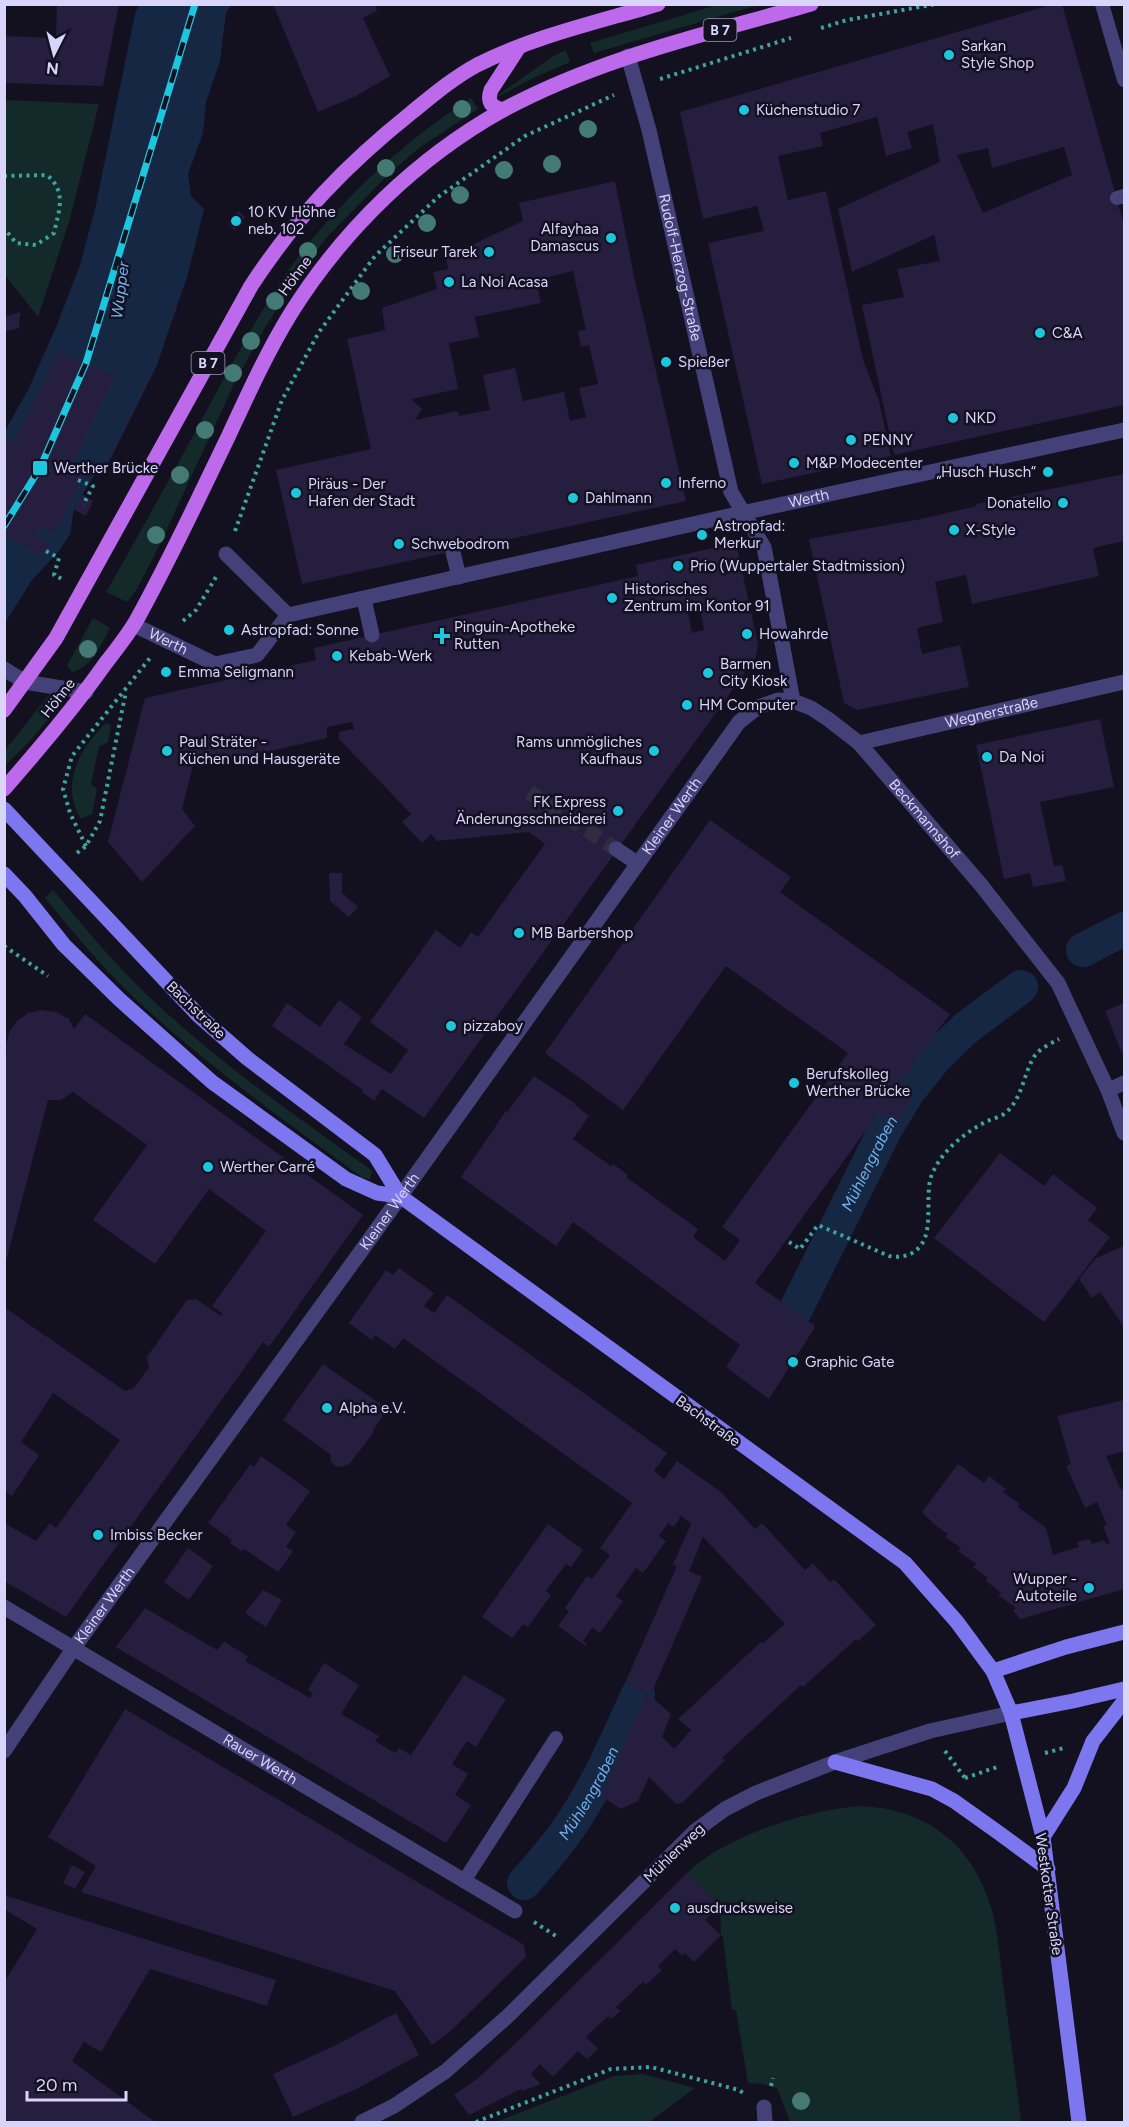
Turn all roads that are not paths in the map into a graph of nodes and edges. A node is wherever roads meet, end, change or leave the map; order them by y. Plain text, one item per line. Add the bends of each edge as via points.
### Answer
1 (658, 4) edge
2 (811, 4) edge
3 (1102, 4) edge
4 (519, 47) junction
5 (628, 56) junction
6 (1125, 80) edge
7 (503, 110) junction
8 (1125, 430) edge
9 (742, 513) junction
10 (453, 552) dead end
11 (226, 554) road end
12 (459, 577) junction
13 (364, 599) junction
14 (288, 615) junction
15 (134, 625) junction
16 (372, 635) dead end
17 (4, 669) edge
18 (25, 682) junction
19 (1125, 682) edge
20 (86, 692) junction
21 (793, 701) junction
22 (4, 710) edge
23 (859, 743) junction
24 (4, 789) edge
25 (4, 809) edge
26 (616, 849) tunnel mouth
27 (637, 863) junction
28 (4, 874) edge
29 (1125, 1083) edge
30 (1108, 1090) junction
31 (1125, 1133) edge
32 (400, 1196) junction
33 (4, 1607) edge
34 (1125, 1632) edge
35 (73, 1649) junction
36 (993, 1671) junction
37 (1125, 1689) edge
38 (1125, 1701) edge
39 (1011, 1713) junction
40 (556, 1738) dead end
41 (4, 1751) edge
42 (835, 1762) junction
43 (1043, 1837) junction
44 (1048, 1869) junction
45 (464, 1881) junction
46 (515, 1911) road end
47 (362, 2122) edge
48 (1079, 2122) edge

1 - 4 main road, Höhne / B 7
2 - 5 main road, Höhne / B 7
3 - 6 lane
4 - 7 main road via 489,96 494,108
4 - 18 main road, Höhne / B 7 via 477,65 443,86 369,146 298,219 251,286 83,591
5 - 7 main road, Höhne / B 7 via 567,79
5 - 9 street, Rudolf-Herzog-Straße via 649,130 722,458 731,492
7 - 15 main road, Höhne / B 7 via 446,147 385,197 321,270 273,345
8 - 9 street, Werth
9 - 12 street, Werth
9 - 21 street via 764,547
10 - 12 street
11 - 14 street
12 - 13 street, Werth
13 - 14 street, Werth
13 - 16 street
14 - 15 street, Werth via 257,655 215,664
15 - 20 main road, Höhne / B 7
17 - 18 street
18 - 20 street
18 - 22 main road, Höhne / B 7
19 - 23 street, Wegnerstraße
20 - 24 main road, Höhne / B 7
21 - 23 street, Beckmannshof via 811,708
21 - 27 street, Kleiner Werth via 778,700 758,707 739,722
23 - 30 street, Beckmannshof via 981,885 1058,983
25 - 32 main road, Bachstraße via 198,1015 247,1058 375,1155
26 - 27 street
27 - 32 street, Kleiner Werth
28 - 32 main road, Bachstraße via 64,945 212,1082 346,1179 376,1193
29 - 30 street
30 - 31 street, Beckmannshof
32 - 35 street, Kleiner Werth
32 - 36 main road, Bachstraße via 904,1563 957,1622
33 - 35 street, Rauer Werth
34 - 36 main road
35 - 41 street, Kleiner Werth
35 - 45 street, Rauer Werth
36 - 39 main road, Westkotter Straße
37 - 39 main road, Mühlenweg
38 - 43 main road via 1093,1741 1074,1788
39 - 42 street, Mühlenweg via 930,1731
39 - 43 main road, Westkotter Straße
40 - 45 lane
42 - 44 main road via 932,1789
42 - 47 street, Mühlenweg via 756,1793 695,1831 509,2015 446,2071
43 - 44 main road, Westkotter Straße
44 - 48 main road, Westkotter Straße
45 - 46 street, Rauer Werth

